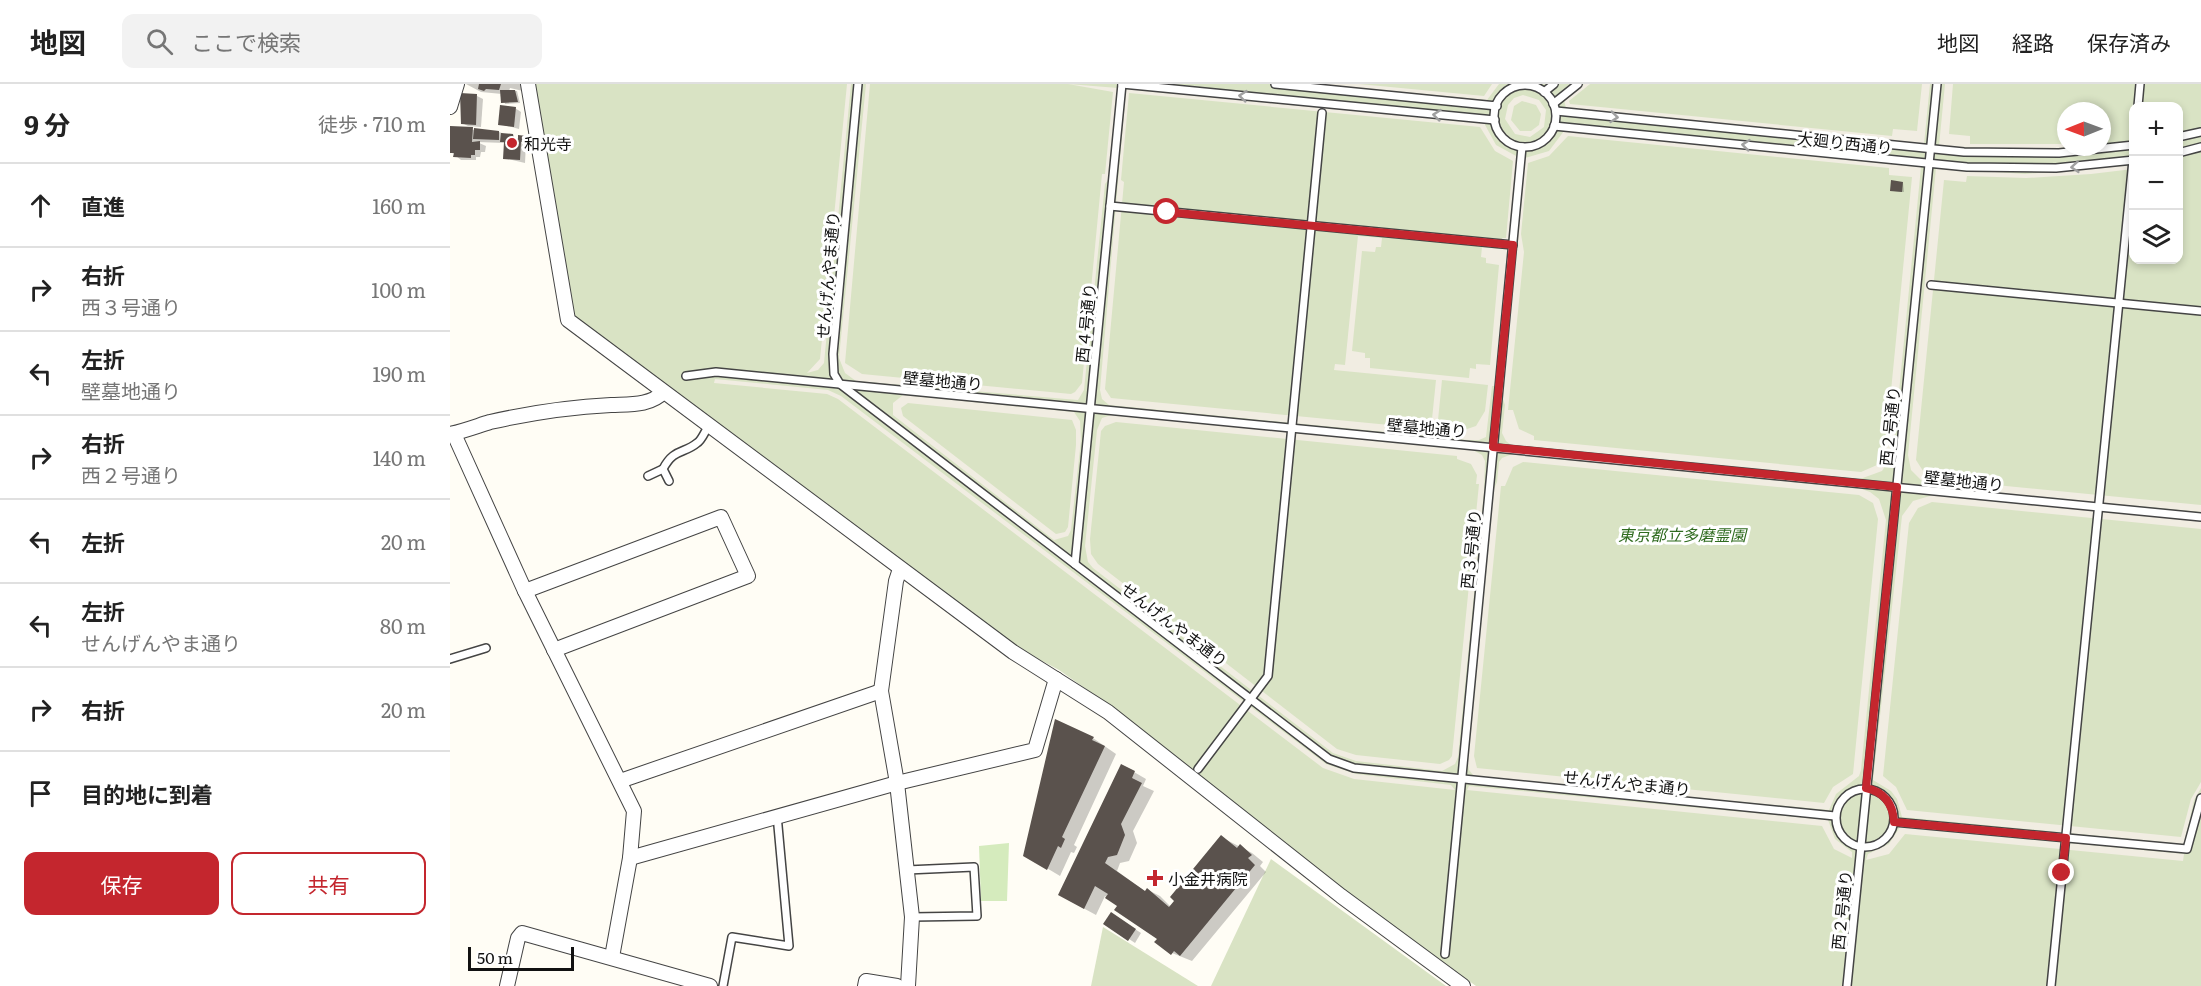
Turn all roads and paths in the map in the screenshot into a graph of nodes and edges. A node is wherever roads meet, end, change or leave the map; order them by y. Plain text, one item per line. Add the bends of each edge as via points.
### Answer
1 (457, 84) edge
2 (528, 84) edge
3 (858, 84) edge
4 (1122, 84) edge
5 (1275, 84) edge
6 (1554, 84) edge
7 (1578, 84) edge
8 (1937, 84) edge
9 (2140, 84) edge
10 (1286, 85) edge
11 (1528, 85) edge
12 (1544, 92) junction
13 (1284, 100) junction
14 (2138, 102) edge
15 (1497, 106) junction
16 (450, 108) edge
17 (1555, 108) junction
18 (1322, 113) dead end
19 (1495, 120) junction
20 (1678, 123) junction
21 (1554, 126) junction
22 (2201, 132) edge
23 (1785, 134) junction
24 (2183, 136) edge
25 (1676, 139) junction
26 (2129, 146) edge
27 (1522, 147) junction
28 (2201, 147) edge
29 (2111, 148) edge
30 (1783, 149) junction
31 (1930, 149) junction
32 (2057, 152) edge
33 (2183, 152) edge
34 (2002, 154) junction
35 (2095, 156) edge
36 (2129, 161) edge
37 (1929, 164) junction
38 (2096, 165) junction
39 (2001, 169) junction
40 (2129, 201) edge
41 (1110, 206) junction
42 (1311, 225) junction
43 (1513, 245) junction
44 (1931, 285) dead end
45 (2119, 303) junction
46 (2201, 311) edge
47 (686, 376) dead end
48 (840, 384) junction
49 (663, 392) junction
50 (1090, 408) junction
51 (708, 427) junction
52 (1292, 428) junction
53 (452, 434) edge
54 (1493, 447) junction
55 (663, 469) junction
56 (648, 476) dead end
57 (669, 481) dead end
58 (1897, 487) junction
59 (2098, 507) junction
60 (2201, 517) edge
61 (1075, 564) junction
62 (900, 569) junction
63 (525, 591) junction
64 (486, 648) dead end
65 (554, 650) junction
66 (450, 659) edge
67 (1056, 679) junction
68 (881, 692) junction
69 (1250, 699) junction
70 (1198, 769) dead end
71 (1461, 779) junction
72 (620, 781) junction
73 (897, 783) junction
74 (1866, 788) junction
75 (2201, 798) edge
76 (777, 815) junction
77 (1835, 816) junction
78 (1894, 822) junction
79 (2066, 838) junction
80 (1861, 847) junction
81 (630, 858) junction
82 (907, 870) junction
83 (912, 917) junction
84 (1445, 954) dead end
85 (612, 957) junction
86 (507, 986) edge
87 (710, 986) edge
88 (723, 986) edge
89 (865, 986) edge
90 (897, 986) edge
91 (908, 986) edge
92 (1463, 986) edge
93 (1847, 986) edge
94 (2052, 986) edge

1 - 16 street
2 - 49 street via 568,320
3 - 48 lane, せんげんやま通り via 832,354 834,374
13 -> 4 lane
4 - 41 lane, 西４号通り
5 - 10 lane
6 - 12 lane
7 - 17 lane
8 - 31 lane, 西２号通り
9 - 14 lane
10 - 13 lane
10 - 15 lane
11 - 12 lane
11 - 15 lane via 1511,89
12 - 17 lane
19 -> 13 lane
15 - 19 lane
17 -> 20 lane, 大廻り西通り
17 - 21 lane
18 - 42 lane
19 - 27 lane via 1502,136
20 - 23 lane, 大廻り西通り
20 - 25 lane
21 - 25 lane, 大廻り西通り
21 - 27 lane via 1540,144
22 - 24 lane
23 - 30 lane
23 - 31 lane, 大廻り西通り
30 -> 25 lane, 大廻り西通り
26 - 29 lane, 大廻り西通り
27 - 43 lane, 西３号通り
28 - 33 lane
30 - 37 lane, 大廻り西通り
31 - 34 lane, 大廻り西通り
31 - 37 lane, 西２号通り
32 - 34 lane, 大廻り西通り
34 - 39 lane
35 - 38 lane
36 - 38 lane, 大廻り西通り
37 - 39 lane, 大廻り西通り
37 - 58 lane, 西２号通り
38 -> 39 lane, 大廻り西通り
40 - 45 lane
41 - 42 lane
41 - 50 lane, 西４号通り
42 - 43 lane
42 - 52 lane
43 - 54 lane, 西３号通り
44 - 45 lane
45 - 46 lane
45 - 59 lane
47 - 48 lane, 壁墓地通り via 716,372
48 - 50 lane, 壁墓地通り
48 - 61 lane, せんげんやま通り
49 - 51 street
49 - 53 street via 658,399 642,403 543,412
50 - 52 lane, 壁墓地通り
50 - 61 lane, 西４号通り
51 - 55 lane via 697,443 678,451
51 - 62 street
52 - 54 lane, 壁墓地通り
52 - 69 lane via 1268,676
53 - 63 street
54 - 58 lane, 壁墓地通り
54 - 71 lane, 西３号通り
55 - 56 lane
55 - 57 lane
58 - 59 lane, 壁墓地通り
58 - 74 lane, 西２号通り
59 - 60 lane, 壁墓地通り
59 - 79 lane
61 - 69 lane, せんげんやま通り
62 - 67 street
62 - 68 street
63 - 65 street
63 - 65 street via 722,517 748,576
64 - 66 lane
65 - 72 street
67 - 73 street via 1035,750
67 - 92 street via 1108,712 1341,896
68 - 72 street
68 - 73 street
69 - 70 lane
69 - 71 lane, せんげんやま通り via 1329,759 1345,766
71 - 77 lane, せんげんやま通り
71 - 84 lane, 西３号通り
72 - 81 street via 634,811
73 - 76 street
73 - 82 street
74 - 77 lane via 1848,793
74 - 78 lane via 1876,790 1890,803
74 - 80 lane, 西２号通り
75 - 79 lane via 2187,849
76 - 81 street
76 - 88 lane via 789,946 732,937
77 - 80 lane via 1840,833
78 - 79 lane
78 - 80 lane via 1879,844
79 - 94 lane
80 - 93 lane, 西２号通り
81 - 85 street
82 - 83 street
82 - 83 lane via 975,867 976,916
83 - 91 street
85 - 86 street via 522,933
85 - 87 street
89 - 90 street via 866,981

